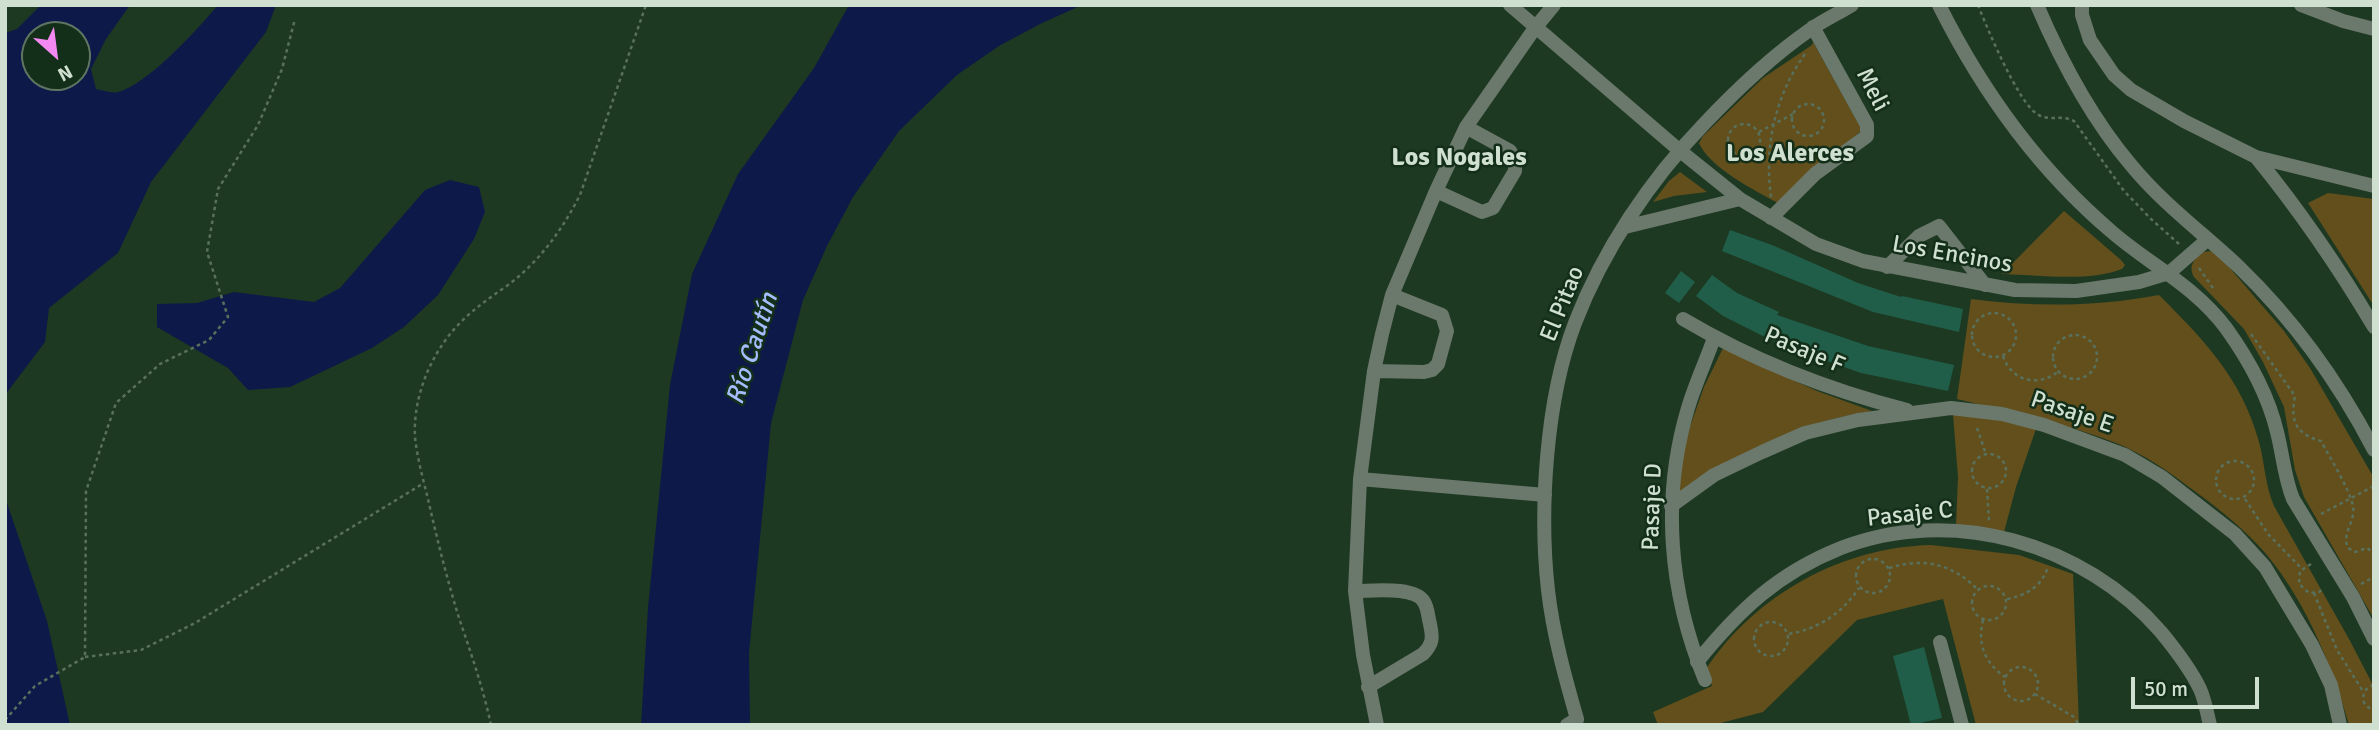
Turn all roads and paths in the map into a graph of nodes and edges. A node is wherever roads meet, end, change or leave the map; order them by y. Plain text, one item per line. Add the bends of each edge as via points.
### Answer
1 (646, 5) edge
2 (1510, 5) edge
3 (1554, 5) edge
4 (1852, 5) edge
5 (1939, 5) edge
6 (2037, 5) edge
7 (2082, 5) edge
8 (2301, 5) edge
9 (295, 19) dead end
10 (1535, 28) junction
11 (2374, 30) edge
12 (1815, 32) junction
13 (1793, 114) junction
14 (1773, 124) junction
15 (1466, 127) junction
16 (1758, 132) junction
17 (1679, 150) junction
18 (2256, 158) junction
19 (2374, 186) edge
20 (1436, 191) junction
21 (1740, 199) junction
22 (1771, 211) junction
23 (1625, 228) junction
24 (2208, 239) junction
25 (1887, 267) junction
26 (2169, 273) junction
27 (1985, 285) junction
28 (1392, 295) junction
29 (1683, 319) dead end
30 (2374, 327) edge
31 (1714, 338) junction
32 (2003, 355) junction
33 (1374, 371) junction
34 (2059, 371) junction
35 (1970, 410) junction
36 (1912, 412) junction
37 (2374, 450) edge
38 (1986, 454) junction
39 (1360, 480) junction
40 (424, 482) junction
41 (2374, 486) edge
42 (1987, 489) junction
43 (1545, 495) junction
44 (2244, 498) junction
45 (1671, 506) junction
46 (2305, 522) junction
47 (1989, 535) junction
48 (2049, 552) junction
49 (2311, 564) dead end
50 (1888, 568) junction
51 (2302, 569) junction
52 (2374, 577) edge
53 (2356, 587) dead end
54 (1859, 588) junction
55 (2324, 589) dead end
56 (1355, 590) junction
57 (1978, 590) junction
58 (2314, 593) junction
59 (2007, 598) junction
60 (1983, 619) junction
61 (1789, 634) junction
62 (2374, 639) edge
63 (1940, 642) dead end
64 (85, 657) junction
65 (1698, 662) junction
66 (2005, 677) junction
67 (1705, 680) dead end
68 (2374, 685) edge
69 (1368, 687) junction
70 (2364, 693) junction
71 (2035, 694) junction
72 (2374, 711) edge
73 (5, 720) edge
74 (1572, 722) edge
75 (491, 725) edge
76 (1377, 725) edge
77 (1962, 725) edge
78 (2079, 725) edge
79 (2210, 725) edge
80 (2340, 725) edge

1 - 40 path via 580,195 562,229 523,273 462,320 430,366 415,437
2 - 10 street, Los Encinos
3 - 10 street
4 - 12 street, El Pitao
5 - 26 street via 1988,92 2034,153 2113,234
6 - 24 street via 2108,136 2147,184
7 - 18 street via 2090,40 2114,75 2131,90
8 - 11 street
9 - 64 path via 282,69 258,125 218,189 207,252 228,317 209,340 160,364 116,403 86,491
10 - 15 street
10 - 17 street, Los Encinos
12 - 14 path
12 - 17 street, El Pitao via 1762,67
12 - 22 street, Meli via 1867,125 1867,136
13 - 13 path via 1798,133 1810,136 1822,130 1824,117 1816,106 1803,105
13 - 14 path
14 - 16 path
14 - 22 path
15 - 20 street
15 - 20 street via 1510,151 1515,171 1493,208 1482,212
16 - 16 path via 1752,125 1738,124 1728,133 1729,146 1739,155 1752,154 1760,143
17 - 21 street, Los Encinos
17 - 23 street, El Pitao
18 - 19 street
18 - 30 street via 2330,256
20 - 28 street
21 - 22 street, Los Encinos
21 - 23 street
22 - 25 street, Los Encinos via 1816,244
23 - 43 street, El Pitao via 1575,324 1557,393
24 - 26 street
24 - 37 street via 2303,336
25 - 27 street, Los Encinos
25 - 27 street via 1919,236 1939,226
26 - 27 street, Los Encinos via 2076,291
26 - 46 street via 2211,310 2250,364 2268,401 2287,484
28 - 33 street
28 - 33 street via 1442,315 1447,331 1432,370
29 - 31 street, Pasaje F
31 - 36 street, Pasaje F via 1825,386
31 - 45 street, Pasaje D via 1688,407
32 - 32 path via 2013,345 2014,328 2003,316 1986,315 1974,326 1973,343 1984,355
32 - 34 path via 2010,370 2023,379 2039,381
33 - 39 street
34 - 34 path via 2074,379 2090,373 2097,358 2092,342 2077,335 2061,341 2054,356
35 - 36 street, Pasaje E
35 - 38 path
35 - 80 street, Pasaje E via 2044,425 2124,455 2162,477 2235,534 2264,567 2312,645 2331,685
36 - 45 street, Pasaje E via 1805,433 1714,475
38 - 42 path via 1972,464 1971,475
38 - 42 path via 2000,458 2006,467 2005,478
39 - 43 street
39 - 56 street
40 - 64 path via 195,623 141,650
40 - 75 path
41 - 46 path
42 - 47 path
43 - 74 street, El Pitao via 1548,591
44 - 44 path via 2223,496 2217,487 2218,471 2227,463 2243,462 2254,474 2254,485
44 - 51 path via 2268,534
45 - 65 street, Pasaje D via 1676,581
46 - 62 street
47 - 48 street, Pasaje C
47 - 65 street, Pasaje C via 1934,531 1888,536 1843,548 1800,567 1761,593 1727,625
48 - 59 path via 2045,576 2036,588
48 - 79 street, Pasaje C via 2110,584 2145,614 2176,650 2200,689
49 - 51 path
50 - 54 path via 1889,583 1882,591 1871,594
50 - 54 path via 1874,558 1863,561 1856,569
50 - 57 path via 1915,562 1944,566
51 - 58 path via 2299,584
52 - 53 path
54 - 61 path via 1836,614
55 - 58 path
56 - 69 street
56 - 69 street via 1418,596 1425,603 1433,639 1423,654
57 - 59 path via 1991,585
57 - 60 path via 1972,607
58 - 70 path via 2337,650
59 - 60 path via 2006,610 1998,618
60 - 66 path via 1983,652
61 - 61 path via 1783,625 1762,623 1754,642 1760,652 1780,654 1788,646
63 - 77 street
64 - 73 path via 35,687
65 - 67 street, Pasaje D
66 - 71 path via 2004,688 2010,698 2020,702
66 - 71 path via 2012,669 2033,671 2039,680
68 - 70 path
69 - 76 street
70 - 72 path via 2365,705
71 - 78 path via 2074,717

